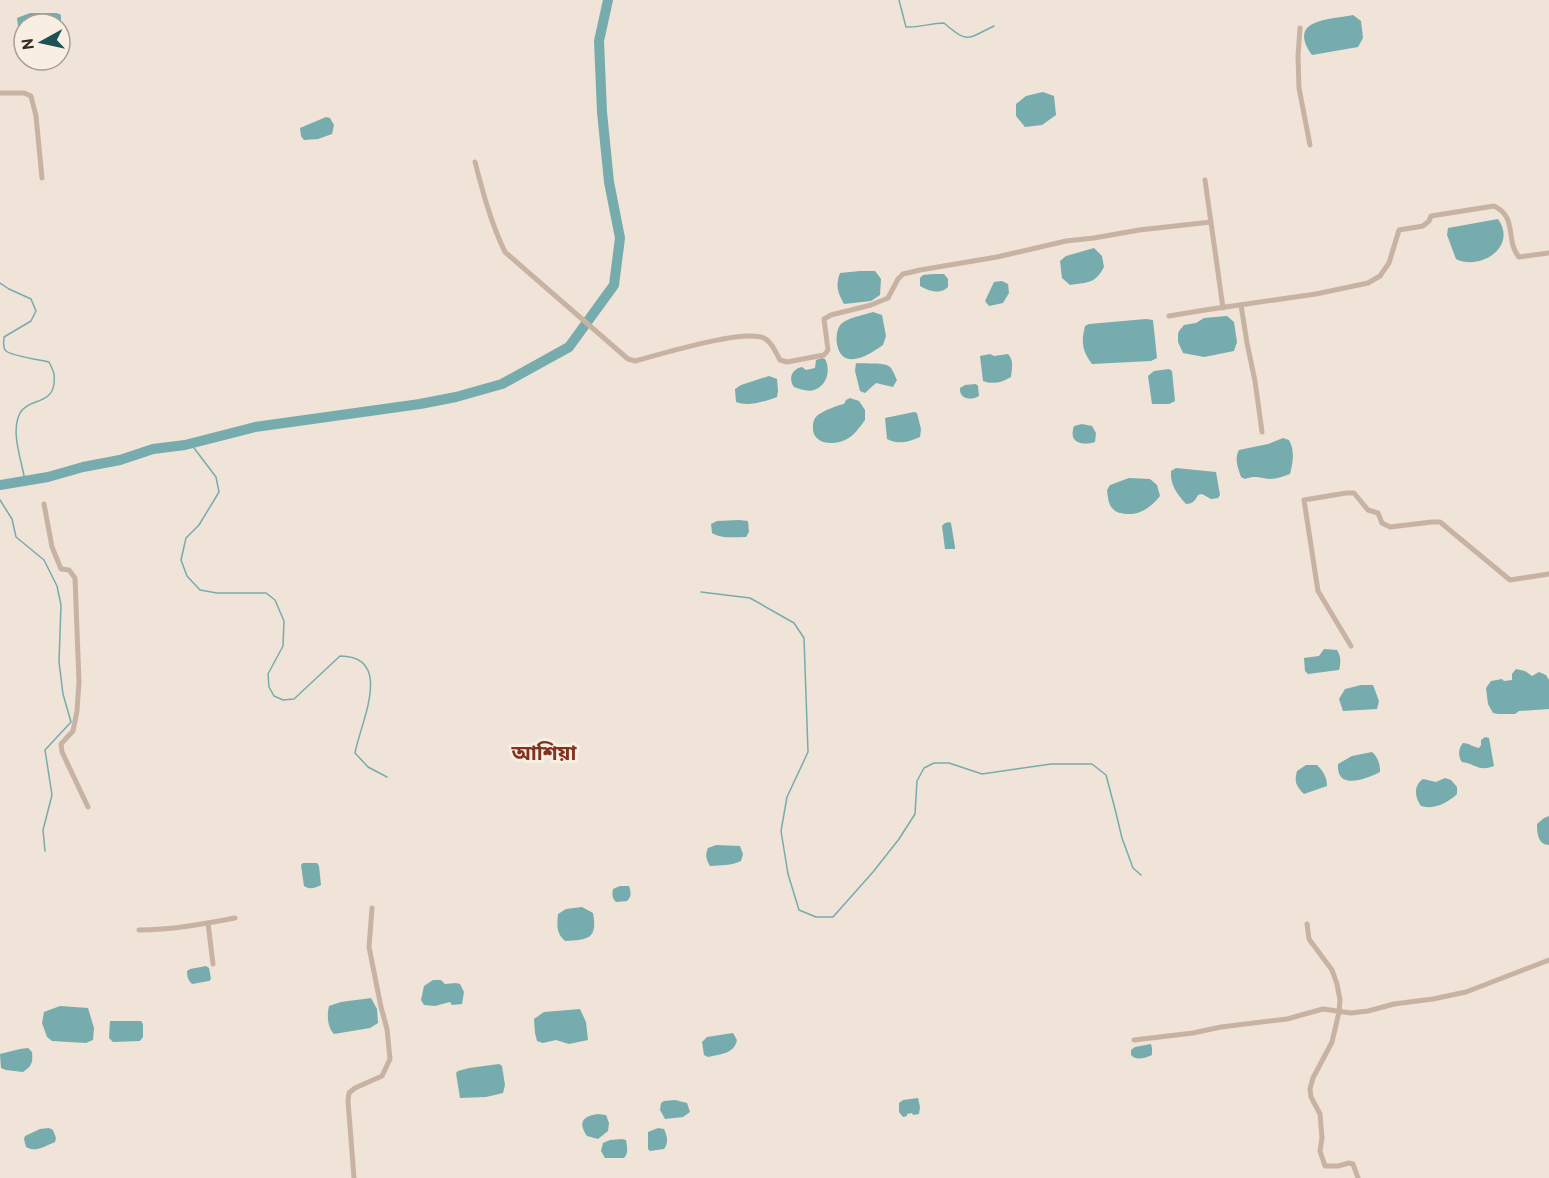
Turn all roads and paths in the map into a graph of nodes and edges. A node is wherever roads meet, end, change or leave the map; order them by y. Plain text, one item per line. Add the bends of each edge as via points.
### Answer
1 (1300, 28) dead end
2 (0, 93) edge
3 (1310, 145) dead end
4 (475, 162) dead end
5 (42, 178) dead end
6 (1205, 180) dead end
7 (1211, 222) junction
8 (1549, 253) edge
9 (1241, 305) junction
10 (1223, 308) junction
11 (1169, 316) dead end
12 (1262, 432) dead end
13 (44, 504) dead end
14 (1549, 574) edge
15 (1351, 646) dead end
16 (88, 807) dead end
17 (372, 908) dead end
18 (235, 918) dead end
19 (208, 923) junction
20 (1307, 924) dead end
21 (139, 930) dead end
22 (1549, 960) edge
23 (213, 964) dead end
24 (1339, 1012) junction
25 (1134, 1040) dead end
26 (354, 1178) edge
27 (1358, 1178) edge

1 - 3 street via 1299,88
2 - 5 street via 31,96
4 - 7 street via 505,252 628,360 635,361 750,336 766,339 780,360 787,362 824,355 828,350 824,319 888,298 903,274 1066,241
6 - 7 street
7 - 10 street
8 - 9 street via 1519,257 1514,252 1510,222 1494,206 1431,216 1423,225 1399,230 1389,263 1380,276 1368,283
9 - 10 street
9 - 12 street
10 - 11 street
13 - 16 street via 52,547 61,569 69,570 75,578 77,711 73,730 61,744
14 - 15 street via 1510,580 1440,522 1390,527 1354,493 1304,500 1318,591
17 - 26 street via 369,947 390,1059 382,1076 349,1094
18 - 19 street
19 - 21 street
19 - 23 street
20 - 24 street via 1309,939 1332,970
22 - 24 street via 1466,993 1351,1014
24 - 25 street via 1323,1009 1287,1019
24 - 27 street via 1332,1042 1310,1089 1320,1114 1320,1151 1325,1166 1353,1164

